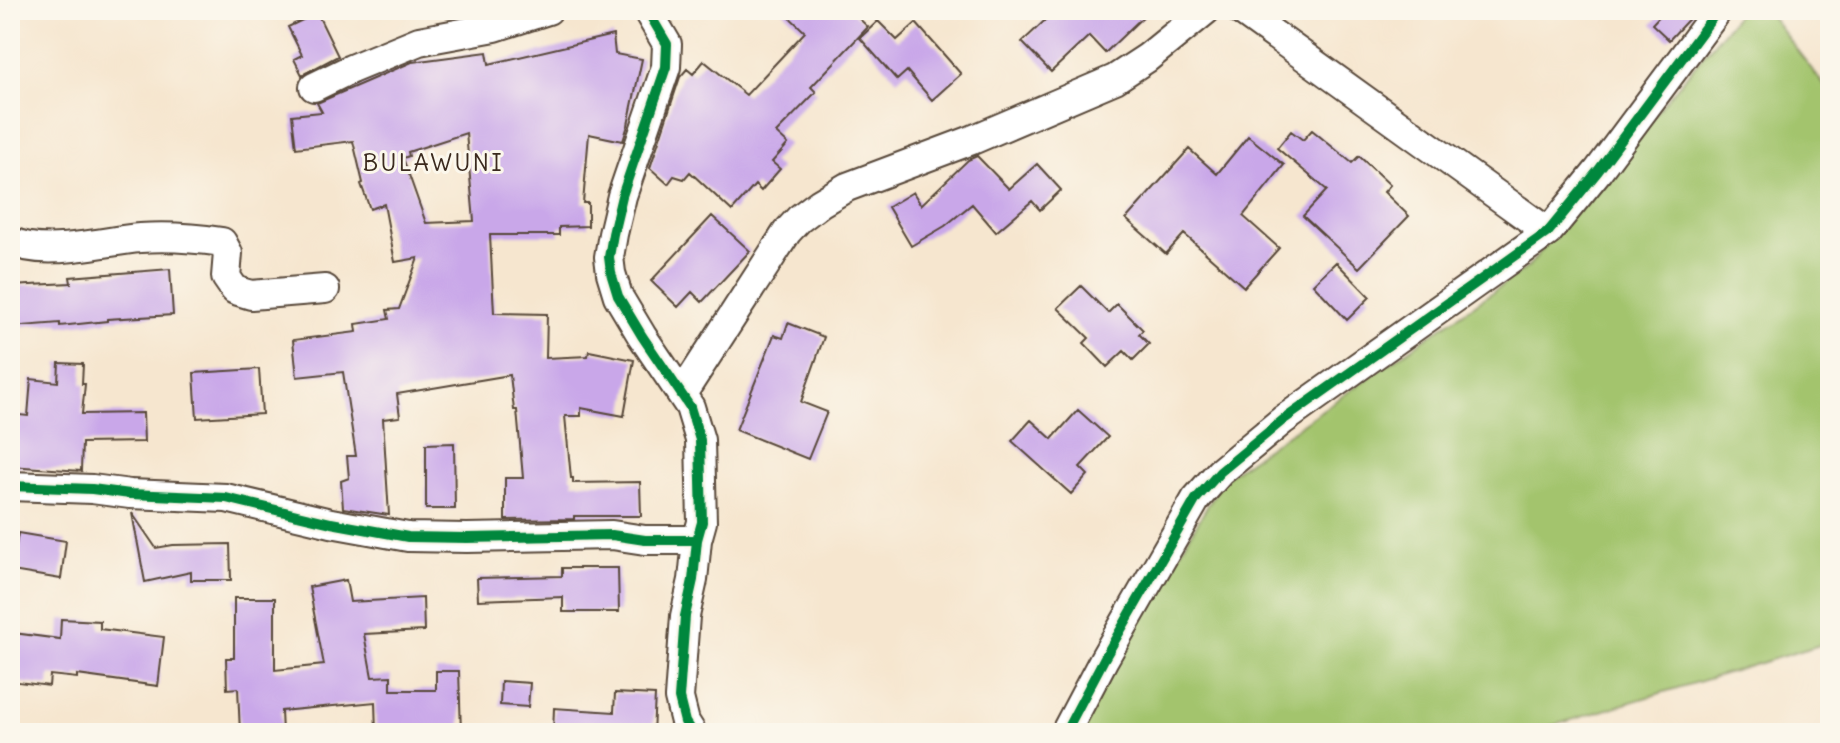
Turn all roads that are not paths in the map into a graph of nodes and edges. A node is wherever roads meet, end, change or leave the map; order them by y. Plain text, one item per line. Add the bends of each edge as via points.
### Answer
1 (548, 10) edge
2 (647, 10) edge
3 (1206, 10) edge
4 (1240, 10) edge
5 (1718, 10) edge
6 (314, 87) dead end
7 (1548, 232) junction
8 (10, 241) edge
9 (325, 289) dead end
10 (682, 394) junction
11 (10, 486) edge
12 (697, 540) junction
13 (692, 733) edge
14 (1065, 733) edge

1 - 6 street via 495,27 419,41
2 - 10 street via 667,44 666,67 622,196 609,257 618,296
3 - 10 street via 1115,79 847,187 820,203 787,232
4 - 7 street
5 - 7 street
7 - 14 street via 1283,420 1220,472 1196,499
8 - 9 street via 56,248 141,238 222,242 228,253 226,277 235,290 251,295
10 - 12 street via 700,440 702,522
11 - 12 street via 226,498 408,537 612,535
12 - 13 street via 679,698

